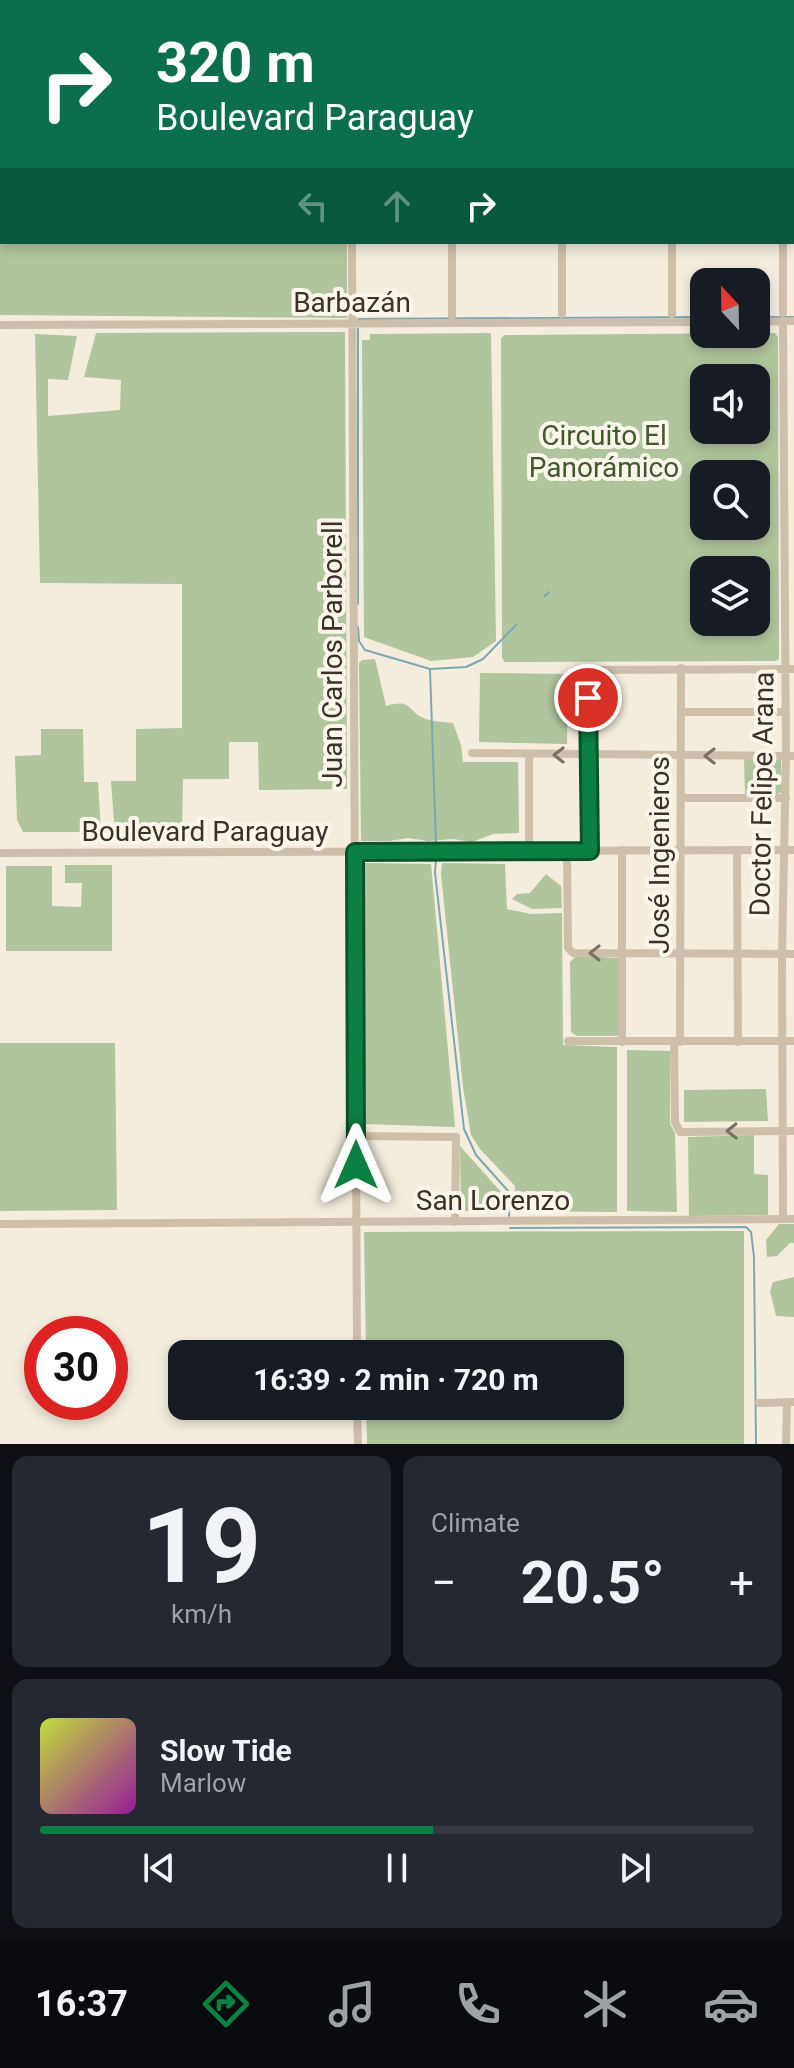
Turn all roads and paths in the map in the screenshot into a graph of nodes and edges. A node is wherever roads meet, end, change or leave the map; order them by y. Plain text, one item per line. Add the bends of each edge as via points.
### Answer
1 (352, 244) edge
2 (452, 244) edge
3 (562, 244) edge
4 (672, 244) edge
5 (783, 244) edge
6 (562, 314) dead end
7 (672, 314) dead end
8 (452, 316) dead end
9 (783, 317) junction
10 (770, 319) edge
11 (794, 321) edge
12 (690, 322) edge
13 (0, 325) edge
14 (353, 325) junction
15 (790, 497) edge
16 (681, 668) junction
17 (789, 669) edge
18 (681, 712) junction
19 (786, 712) junction
20 (472, 753) dead end
21 (529, 755) junction
22 (588, 755) junction
23 (682, 756) junction
24 (790, 756) edge
25 (682, 798) junction
26 (786, 798) junction
27 (529, 850) junction
28 (622, 850) junction
29 (680, 850) junction
30 (783, 850) junction
31 (794, 850) edge
32 (567, 851) junction
33 (590, 851) junction
34 (737, 851) junction
35 (355, 852) junction
36 (0, 853) edge
37 (622, 954) junction
38 (680, 954) junction
39 (737, 954) junction
40 (782, 954) junction
41 (794, 954) edge
42 (568, 1041) dead end
43 (783, 1041) junction
44 (794, 1041) edge
45 (622, 1042) junction
46 (677, 1042) junction
47 (738, 1042) junction
48 (783, 1131) junction
49 (794, 1131) edge
50 (356, 1136) junction
51 (783, 1219) junction
52 (794, 1219) edge
53 (455, 1222) junction
54 (357, 1223) junction
55 (0, 1224) edge
56 (357, 1340) edge
57 (790, 1402) edge
58 (759, 1403) dead end
59 (357, 1420) edge
60 (358, 1444) edge
61 (786, 1444) edge

1 - 14 street, Juan Carlos Parborell
2 - 8 street
3 - 6 street
4 - 7 street
5 - 9 street, Doctor Felipe Arana
9 - 10 street
9 - 11 street
9 - 15 street, Doctor Felipe Arana
12 - 14 street, Barbazán
13 - 14 street, Barbazán
14 - 35 street, Juan Carlos Parborell
15 - 17 street, Doctor Felipe Arana
16 - 17 street
16 - 18 street, José Ingenieros
16 - 22 street via 588,670
17 - 19 street, Doctor Felipe Arana
18 - 19 street
18 - 23 street, José Ingenieros
19 - 24 street, Doctor Felipe Arana
20 - 21 street
22 -> 21 street
21 - 27 street
22 - 23 street
22 - 33 street
24 -> 23 street
23 - 25 street, José Ingenieros
24 - 26 street, Doctor Felipe Arana
25 - 26 street
25 - 29 street, José Ingenieros
26 - 30 street, Doctor Felipe Arana
27 - 32 street, Boulevard Paraguay
27 - 35 street, Boulevard Paraguay
28 - 29 street, Boulevard Paraguay
28 - 33 street, Boulevard Paraguay
28 - 37 street
29 - 34 street, Boulevard Paraguay
29 - 38 street, José Ingenieros
30 - 31 street, Boulevard Paraguay
30 - 34 street, Boulevard Paraguay
30 - 40 street, Doctor Felipe Arana
32 - 33 street, Boulevard Paraguay
37 -> 32 street via 570,952
34 - 39 street
35 - 36 street, Boulevard Paraguay
35 - 50 street, Juan Carlos Parborell
37 - 38 street
37 - 45 street
38 - 39 street
38 - 46 street, José Ingenieros
39 - 40 street
39 - 47 street
40 - 41 street
40 - 43 street, Doctor Felipe Arana
42 - 45 street
43 - 44 street
43 - 47 street
43 - 48 street, Doctor Felipe Arana
45 - 46 street
46 - 47 street
48 -> 46 street, José Ingenieros via 680,1132 675,1122
48 - 49 street
48 - 51 street, Doctor Felipe Arana
50 - 53 street via 456,1137
50 - 54 street, Juan Carlos Parborell
51 - 52 street, San Lorenzo
51 - 53 street, San Lorenzo
53 - 54 street, San Lorenzo
54 - 55 street, San Lorenzo
54 - 56 street, Juan Carlos Parborell
57 - 58 street
57 - 61 street
59 - 60 street

